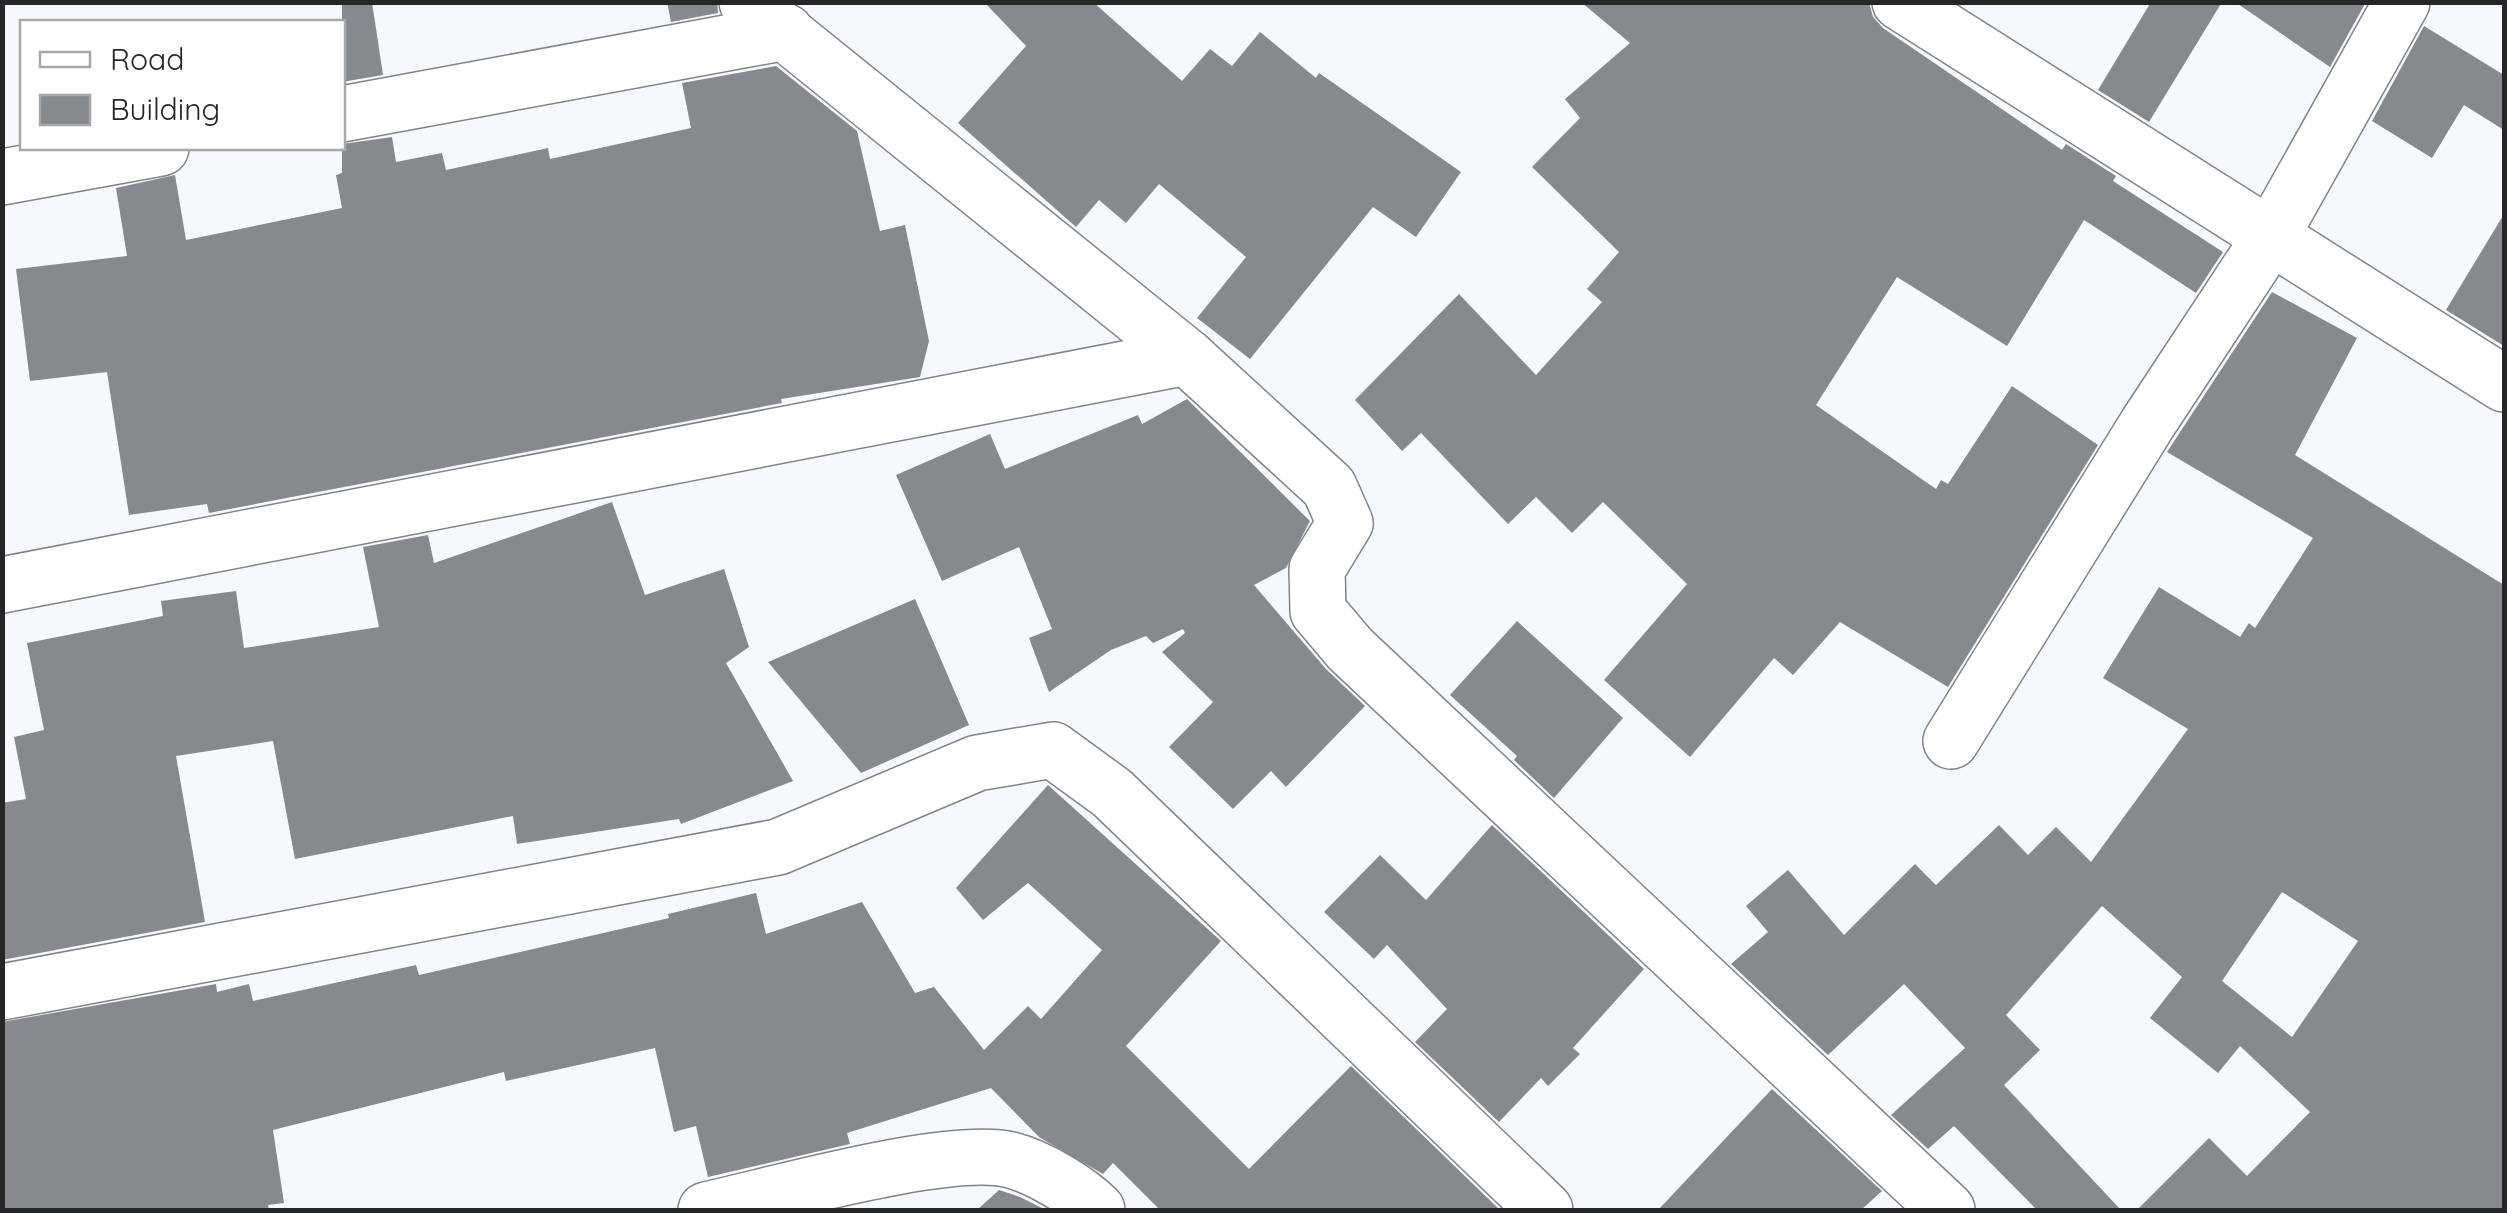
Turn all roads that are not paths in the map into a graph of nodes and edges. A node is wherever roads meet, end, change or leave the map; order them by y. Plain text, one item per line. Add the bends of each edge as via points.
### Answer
1 (1900, 2) edge
2 (2402, 2) edge
3 (767, 17) edge
4 (345, 113) edge
5 (151, 150) edge
6 (2, 177) edge
7 (2271, 236) junction
8 (1187, 357) junction
9 (2504, 384) edge
10 (2, 585) edge
11 (1951, 741) dead end
12 (2, 992) edge
13 (706, 1210) edge
14 (1096, 1210) edge
15 (1545, 1210) edge
16 (1948, 1210) edge

1 - 7 street
2 - 7 street
3 - 4 street
3 - 8 street
5 - 6 street
7 - 9 street
7 - 11 street
8 - 10 street
8 - 16 street via 1329,487 1345,522 1316,569 1318,612 1350,649
12 - 15 street via 778,847 977,763 1053,750 1112,793
13 - 14 street via 944,1160 1010,1160 1083,1196

